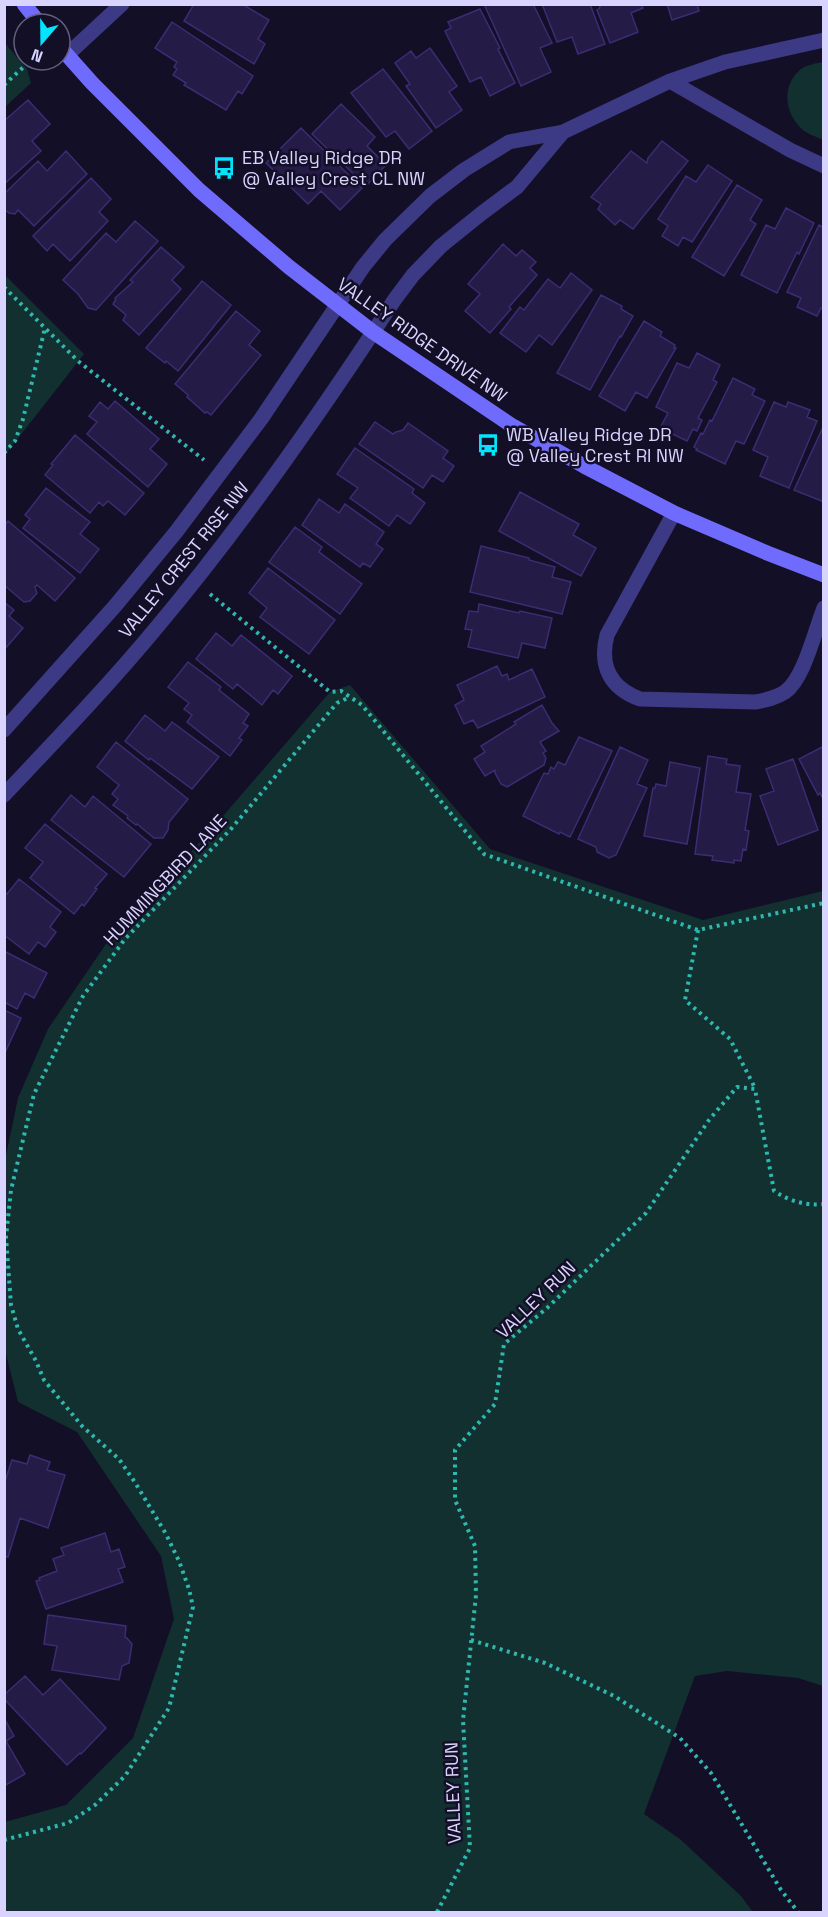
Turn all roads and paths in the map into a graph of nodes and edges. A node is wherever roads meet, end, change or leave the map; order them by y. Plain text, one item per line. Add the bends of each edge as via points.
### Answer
1 (122, 4) edge
2 (824, 40) edge
3 (72, 44) edge
4 (72, 61) edge
5 (18, 72) edge
6 (670, 81) junction
7 (4, 85) edge
8 (563, 132) junction
9 (824, 166) edge
10 (4, 287) edge
11 (337, 306) junction
12 (45, 327) junction
13 (373, 332) junction
14 (4, 453) edge
15 (222, 473) junction
16 (674, 513) junction
17 (824, 575) edge
18 (193, 581) junction
19 (824, 608) edge
20 (350, 697) junction
21 (4, 730) edge
22 (4, 795) edge
23 (824, 903) edge
24 (698, 930) junction
25 (755, 1089) junction
26 (824, 1204) edge
27 (471, 1640) junction
28 (4, 1840) edge
29 (437, 1912) edge
30 (798, 1912) edge

1 - 3 street
2 - 6 street via 724,62
4 - 11 street, VALLEY RIDGE DRIVE NW via 199,190
5 - 7 path
6 - 8 street
6 - 9 street
8 - 11 street, VALLEY CREST RISE NW via 509,142 438,189 385,240
8 - 13 street, VALLEY CREST RISE NW via 518,188 441,246 420,268
10 - 12 path
11 - 13 street, VALLEY RIDGE DRIVE NW
11 - 15 street, VALLEY CREST RISE NW
12 - 14 path via 23,419 15,441
12 - 15 path via 78,361
13 - 16 street, VALLEY RIDGE DRIVE NW via 511,425
13 - 18 street, VALLEY CREST RISE NW via 275,476
15 - 21 street, VALLEY CREST RISE NW via 115,606
16 - 17 street, VALLEY RIDGE DRIVE NW
16 - 19 street via 604,646 607,669 630,695 640,699 771,699 797,680
18 - 20 path via 330,692
18 - 22 street, VALLEY CREST RISE NW via 157,627
20 - 24 path via 362,705 484,854
20 - 28 path, HUMMINGBIRD LANE via 337,703 231,830 125,939 83,996 34,1094 10,1190 6,1237 11,1305 18,1329 44,1380 82,1426 119,1459 136,1484 179,1561 193,1607 169,1708 125,1776 95,1805 68,1823
23 - 24 path
24 - 25 path via 685,1000 730,1039
25 - 26 path via 774,1191 811,1206
25 - 27 path, VALLEY RUN via 737,1087 646,1213 504,1344 495,1404 455,1450 455,1500 476,1546
27 - 29 path, VALLEY RUN via 463,1720 470,1848
27 - 30 path via 555,1667 614,1696 680,1738 711,1773

